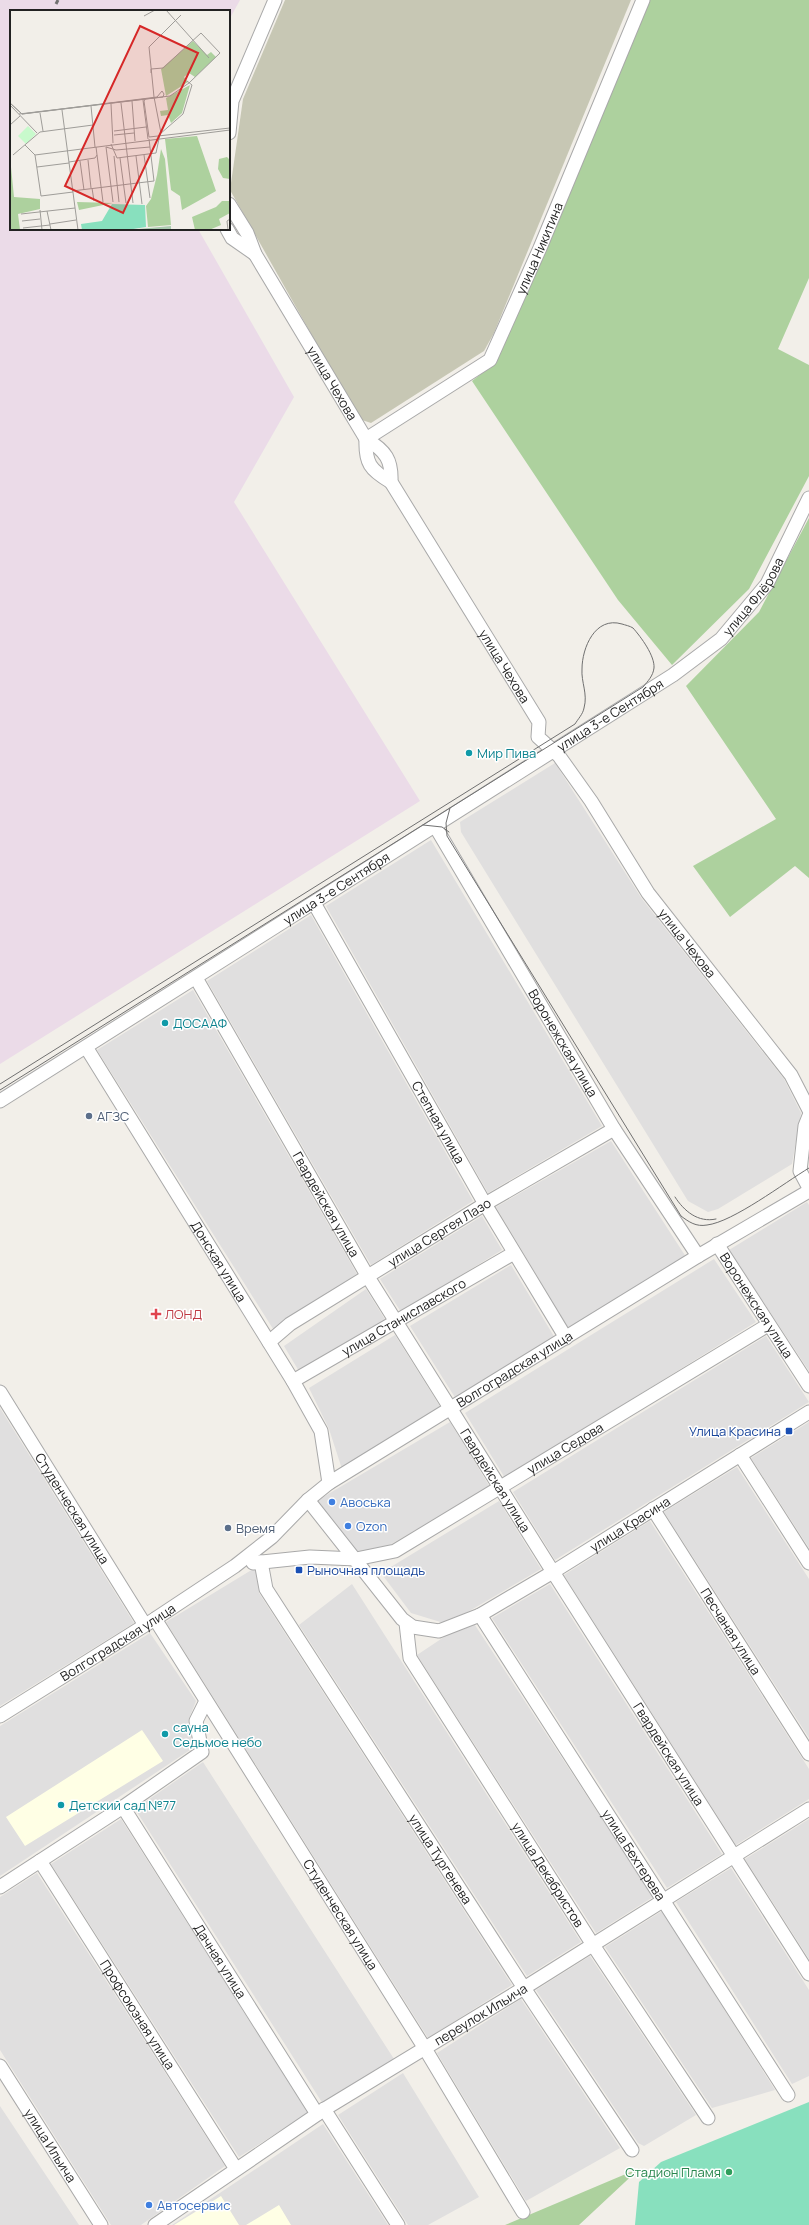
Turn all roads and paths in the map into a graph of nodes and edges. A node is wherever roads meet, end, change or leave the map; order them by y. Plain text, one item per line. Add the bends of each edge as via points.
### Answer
1 (275, 0) edge
2 (643, 0) edge
3 (230, 122) edge
4 (230, 206) edge
5 (228, 230) edge
6 (255, 254) junction
7 (366, 439) junction
8 (809, 498) edge
9 (673, 675) joint
10 (551, 750) junction
11 (435, 826) junction
12 (314, 903) junction
13 (196, 978) junction
14 (86, 1047) junction
15 (0, 1101) edge
16 (809, 1110) edge
17 (809, 1116) edge
18 (614, 1129) junction
19 (809, 1188) edge
20 (809, 1191) edge
21 (485, 1204) junction
22 (717, 1244) junction
23 (514, 1253) junction
24 (698, 1256) junction
25 (368, 1276) junction
26 (396, 1321) junction
27 (768, 1325) junction
28 (566, 1338) junction
29 (269, 1342) junction
30 (293, 1381) junction
31 (809, 1386) edge
32 (0, 1392) edge
33 (451, 1408) junction
34 (809, 1412) edge
35 (740, 1455) junction
36 (329, 1484) junction
37 (501, 1488) junction
38 (308, 1500) junction
39 (653, 1509) junction
40 (356, 1559) junction
41 (261, 1562) junction
42 (809, 1563) edge
43 (235, 1566) junction
44 (553, 1572) junction
45 (480, 1615) junction
46 (150, 1622) junction
47 (406, 1623) junction
48 (206, 1701) junction
49 (0, 1716) edge
50 (809, 1754) edge
51 (123, 1807) junction
52 (809, 1809) edge
53 (734, 1856) junction
54 (40, 1861) junction
55 (0, 1887) edge
56 (664, 1900) junction
57 (593, 1944) junction
58 (809, 1974) edge
59 (524, 1988) junction
60 (424, 2047) junction
61 (0, 2066) edge
62 (788, 2095) dead end
63 (321, 2111) junction
64 (708, 2118) dead end
65 (632, 2150) dead end
66 (236, 2169) junction
67 (523, 2212) dead end
68 (101, 2225) edge
69 (155, 2225) edge
70 (398, 2225) edge

1 - 3 street via 232,101
2 - 7 street, улица Никитина via 540,248 490,360
4 - 6 street, улица Чехова via 248,233
5 - 6 street via 232,238
6 - 7 street, улица Чехова
7 - 10 street, улица Чехова via 380,447 391,465 391,482 539,722 538,737
8 - 9 street, улица Флёрова via 767,584 721,639
9 - 10 street, улица 3-е Сентября
10 - 11 street, улица 3-е Сентября
10 - 16 street, улица Чехова via 560,756 591,801 648,893 791,1075
11 - 12 street, улица 3-е Сентября
11 - 18 street, Воронежская улица
12 - 13 street, улица 3-е Сентября
12 - 21 street, Степная улица
13 - 14 street, улица 3-е Сентября
13 - 25 street, Гвардейская улица
14 - 15 street, улица 3-е Сентября
14 - 29 street, Донская улица
17 - 19 street via 805,1126 800,1171
18 - 21 street, улица Сергея Лазо
18 - 24 street, Воронежская улица
20 - 22 street, Волгоградская улица
21 - 23 street, Степная улица
21 - 25 street, улица Сергея Лазо
22 - 24 street, Волгоградская улица
22 - 27 street, Воронежская улица
23 - 26 street, улица Станиславского
23 - 28 street, Степная улица
24 - 28 street, Волгоградская улица
25 - 26 street, Гвардейская улица
25 - 29 street, улица Сергея Лазо via 290,1324
26 - 30 street, улица Станиславского
26 - 33 street, Гвардейская улица
27 - 31 street, Воронежская улица
27 - 37 street, улица Седова
28 - 33 street, Волгоградская улица
29 - 30 street, Донская улица
30 - 36 street, Донская улица via 321,1431
32 - 46 street, Студенческая улица
33 - 36 street, Волгоградская улица
33 - 37 street, Гвардейская улица
34 - 35 street, улица Красина
35 - 39 street, улица Красина
35 - 42 street
36 - 38 street, Волгоградская улица
37 - 40 street, улица Седова via 395,1552
37 - 44 street, Гвардейская улица
38 - 40 street
38 - 43 street, Волгоградская улица via 272,1537
39 - 44 street, улица Красина
39 - 50 street, Песчаная улица
40 - 41 street, Волгоградская улица via 310,1557
40 - 47 street
41 - 43 street, Волгоградская улица
41 - 59 street, улица Тургенева via 266,1589
43 - 46 street, Волгоградская улица
44 - 45 street, улица Красина
44 - 53 street, Гвардейская улица
45 - 47 street, улица Красина via 447,1629 425,1630
45 - 56 street, улица Бехтерева
46 - 48 street, Студенческая улица
46 - 49 street, Волгоградская улица
47 - 57 street, улица Декабристов via 410,1658
48 - 51 street via 196,1721 202,1752
48 - 60 street, Студенческая улица
51 - 54 street
51 - 63 street, Дачная улица
52 - 53 street, переулок Ильича
53 - 56 street, переулок Ильича
53 - 58 street, Гвардейская улица
54 - 55 street
54 - 66 street, Профсоюзная улица
56 - 57 street, переулок Ильича
56 - 62 street, улица Бехтерева
57 - 59 street, переулок Ильича
57 - 64 street, улица Декабристов
59 - 60 street, переулок Ильича
59 - 65 street, улица Тургенева
60 - 63 street, переулок Ильича
60 - 67 street, Студенческая улица
61 - 68 street, улица Ильича
63 - 66 street, переулок Ильича
63 - 70 street, Дачная улица
66 - 69 street, переулок Ильича

